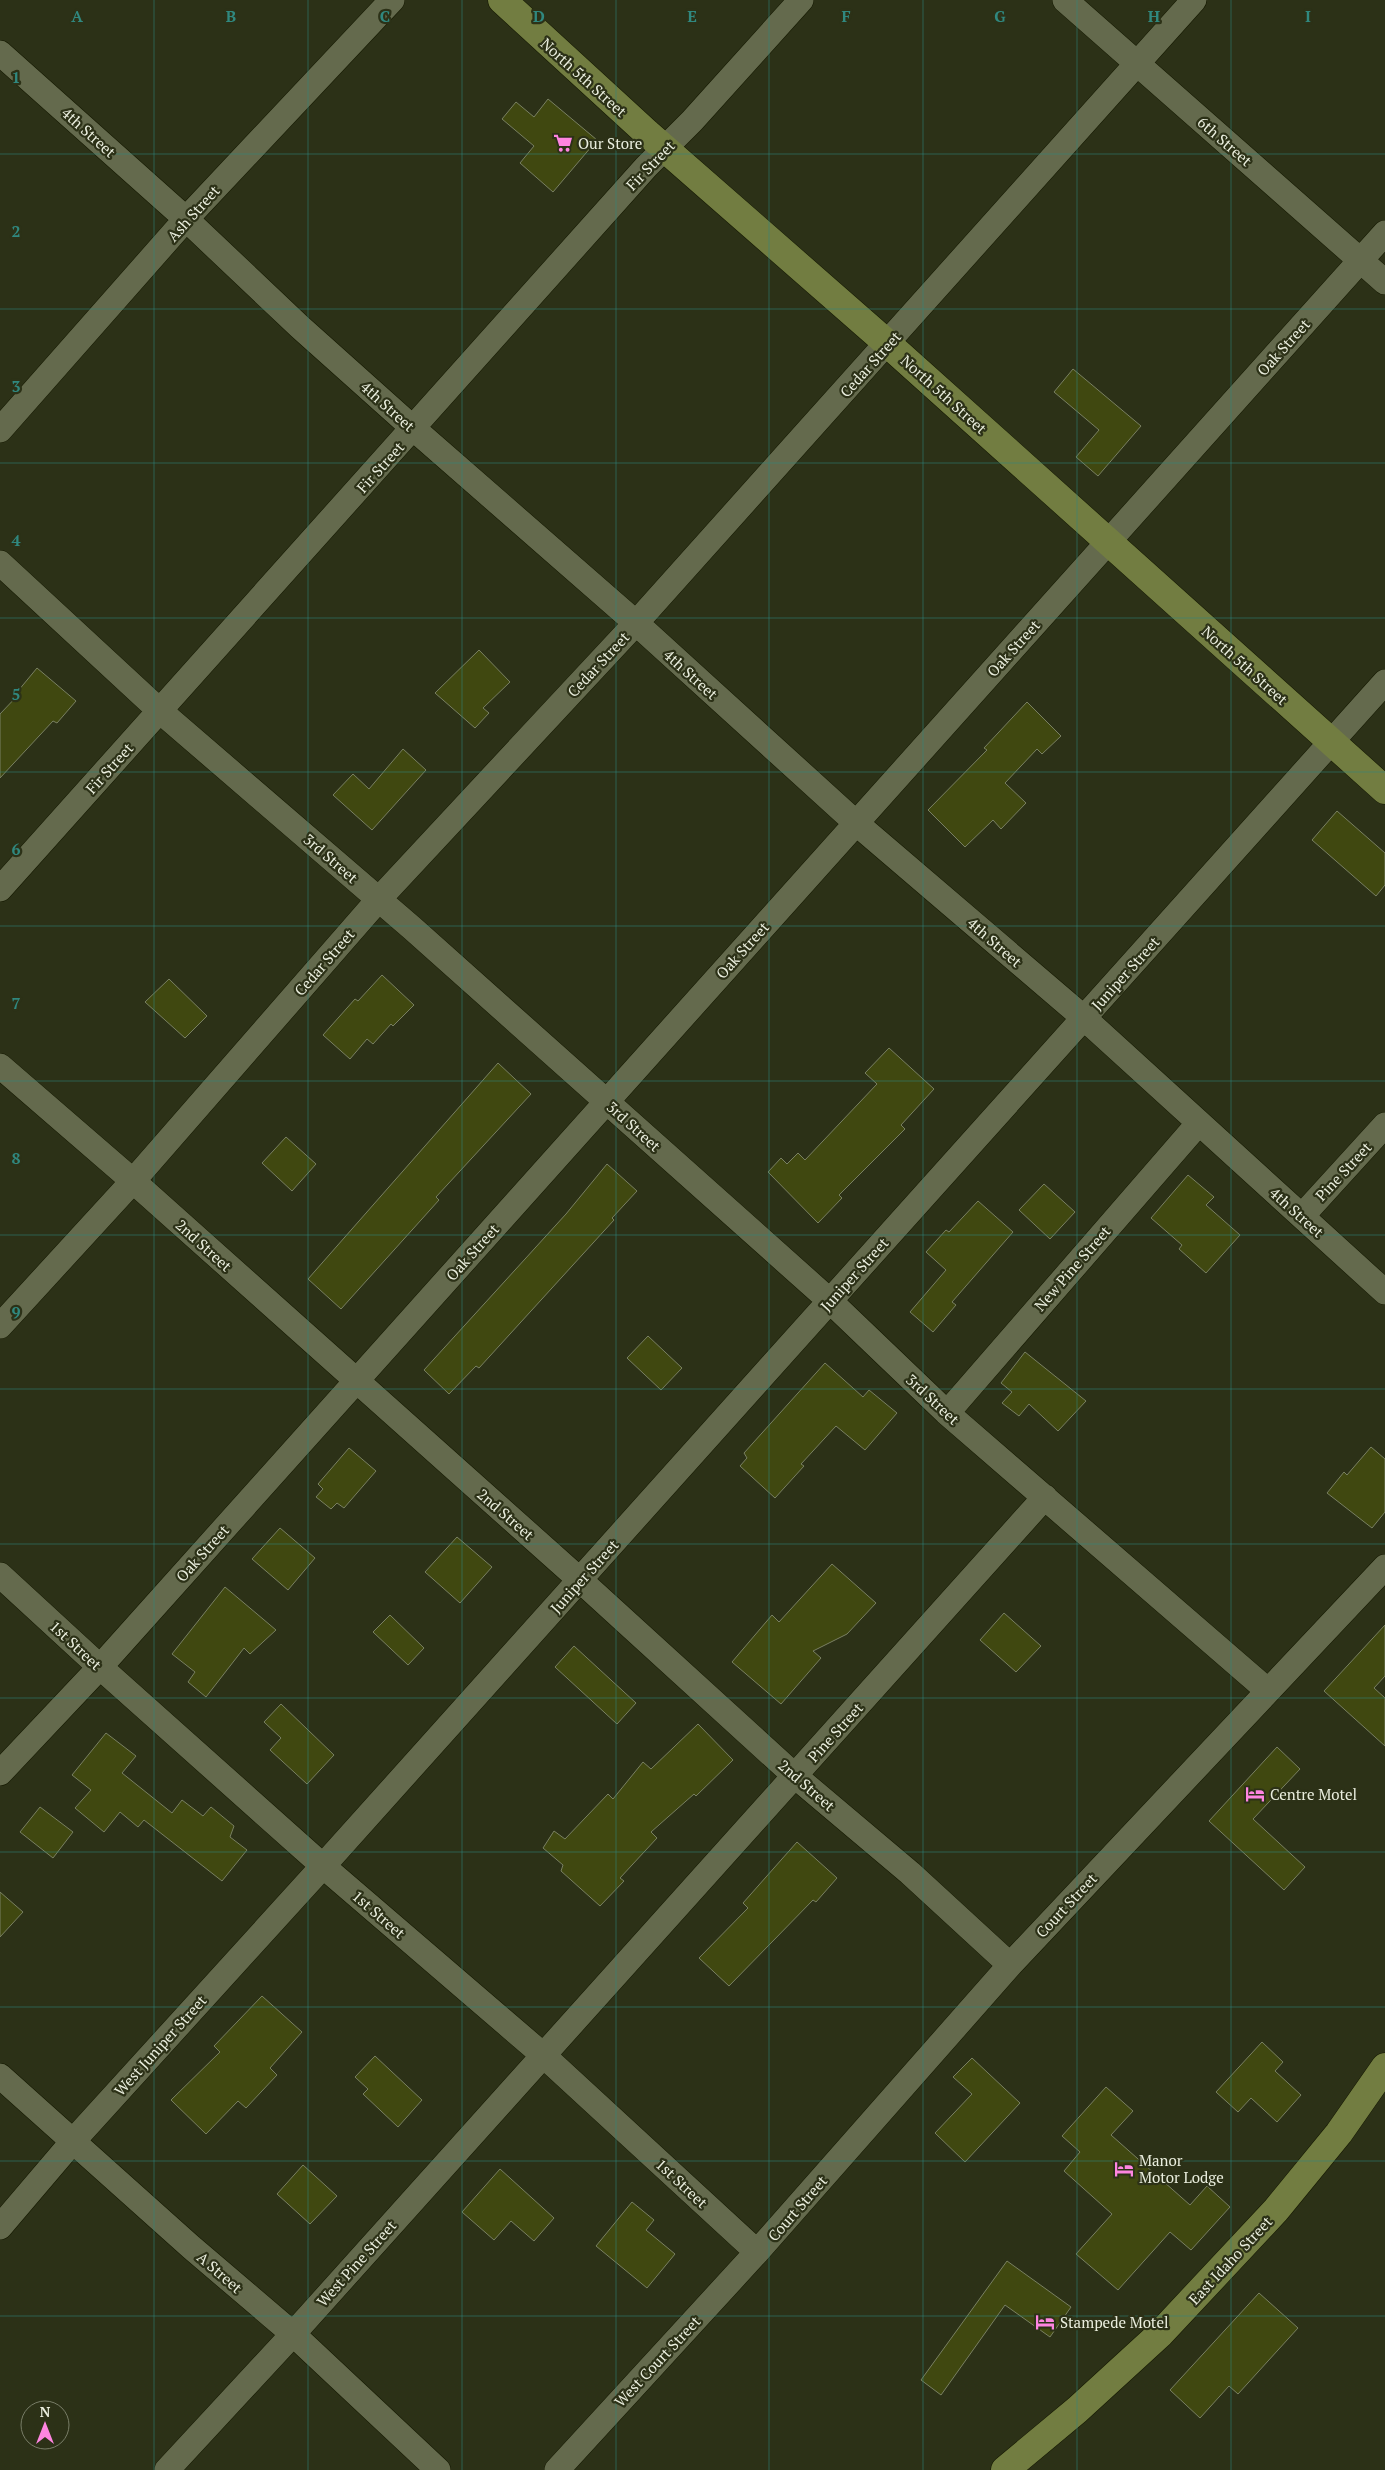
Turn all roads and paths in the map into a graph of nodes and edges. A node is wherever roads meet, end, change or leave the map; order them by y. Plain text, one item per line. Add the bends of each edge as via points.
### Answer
1 (392, 0) edge
2 (502, 0) edge
3 (800, 0) edge
4 (1065, 0) edge
5 (1194, 0) edge
6 (0, 53) edge
7 (1137, 64) junction
8 (665, 150) junction
9 (186, 219) junction
10 (1385, 232) edge
11 (1360, 260) junction
12 (1385, 282) edge
13 (888, 344) junction
14 (414, 429) junction
15 (0, 430) edge
16 (1108, 542) junction
17 (0, 563) edge
18 (636, 623) junction
19 (1385, 682) edge
20 (160, 711) junction
21 (1331, 742) junction
22 (1385, 790) edge
23 (856, 823) junction
24 (0, 889) edge
25 (379, 900) junction
26 (1084, 1018) junction
27 (0, 1066) edge
28 (606, 1102) junction
29 (1198, 1124) junction
30 (1385, 1125) edge
31 (133, 1181) junction
32 (1302, 1216) junction
33 (1385, 1292) edge
34 (830, 1301) junction
35 (0, 1326) edge
36 (356, 1381) junction
37 (947, 1413) junction
38 (1045, 1497) junction
39 (1385, 1567) edge
40 (0, 1575) edge
41 (580, 1580) junction
42 (100, 1667) junction
43 (1267, 1690) junction
44 (0, 1773) edge
45 (796, 1776) junction
46 (323, 1866) junction
47 (1010, 1965) junction
48 (543, 2055) junction
49 (1385, 2067) edge
50 (0, 2076) edge
51 (74, 2140) junction
52 (0, 2227) edge
53 (757, 2252) junction
54 (293, 2334) junction
55 (167, 2470) edge
56 (438, 2470) edge
57 (557, 2470) edge
58 (1005, 2470) edge

1 - 9 street, Ash Street
2 - 8 main road, North 5th Street
3 - 8 street, Fir Street
4 - 7 street, 6th Street
5 - 7 street, Cedar Street
6 - 9 street, 4th Street
7 - 11 street, 6th Street
7 - 13 street, Cedar Street
8 - 13 main road, North 5th Street
8 - 14 street, Fir Street via 646,167
9 - 14 street, 4th Street
9 - 15 street, Ash Street
10 - 11 street, Oak Street
11 - 12 street, 6th Street
11 - 16 street, Oak Street
13 - 16 main road, North 5th Street
13 - 18 street, Cedar Street
14 - 18 street, 4th Street
14 - 20 street, Fir Street
16 - 21 main road, North 5th Street
16 - 23 street, Oak Street
17 - 20 street, 3rd Street
18 - 23 street, 4th Street
18 - 25 street, Cedar Street
19 - 21 street, Juniper Street
20 - 24 street, Fir Street
20 - 25 street, 3rd Street
21 - 22 main road, North 5th Street
21 - 26 street, Juniper Street
23 - 26 street, 4th Street
23 - 28 street, Oak Street
25 - 28 street, 3rd Street
25 - 31 street, Cedar Street
26 - 29 street, 4th Street
26 - 34 street, Juniper Street
27 - 31 street, 2nd Street
28 - 34 street, 3rd Street
28 - 36 street, Oak Street
29 - 32 street, 4th Street
29 - 37 street, New Pine Street
30 - 32 street, Pine Street
31 - 35 street, Cedar Street
31 - 36 street, 2nd Street
32 - 33 street, 4th Street
34 - 37 street, 3rd Street
34 - 41 street, Juniper Street
36 - 41 street, 2nd Street
36 - 42 street, Oak Street
37 - 38 street, 3rd Street
38 - 43 street, 3rd Street
38 - 45 street, Pine Street
39 - 43 street, Court Street
40 - 42 street, 1st Street
41 - 45 street, 2nd Street
41 - 46 street, Juniper Street
42 - 44 street, Oak Street
42 - 46 street, 1st Street
43 - 47 street, Court Street
45 - 47 street, 2nd Street
45 - 48 street, Pine Street
46 - 48 street, 1st Street
46 - 51 street, West Juniper Street
47 - 53 street, Court Street
48 - 53 street, 1st Street
48 - 54 street, West Pine Street
49 - 58 main road, East Idaho Street via 1339,2133 1276,2210 1204,2288 1146,2347
50 - 51 street, A Street
51 - 52 street, West Juniper Street
51 - 54 street, A Street via 191,2247
53 - 57 street, West Court Street
54 - 55 street, West Pine Street
54 - 56 street, A Street

